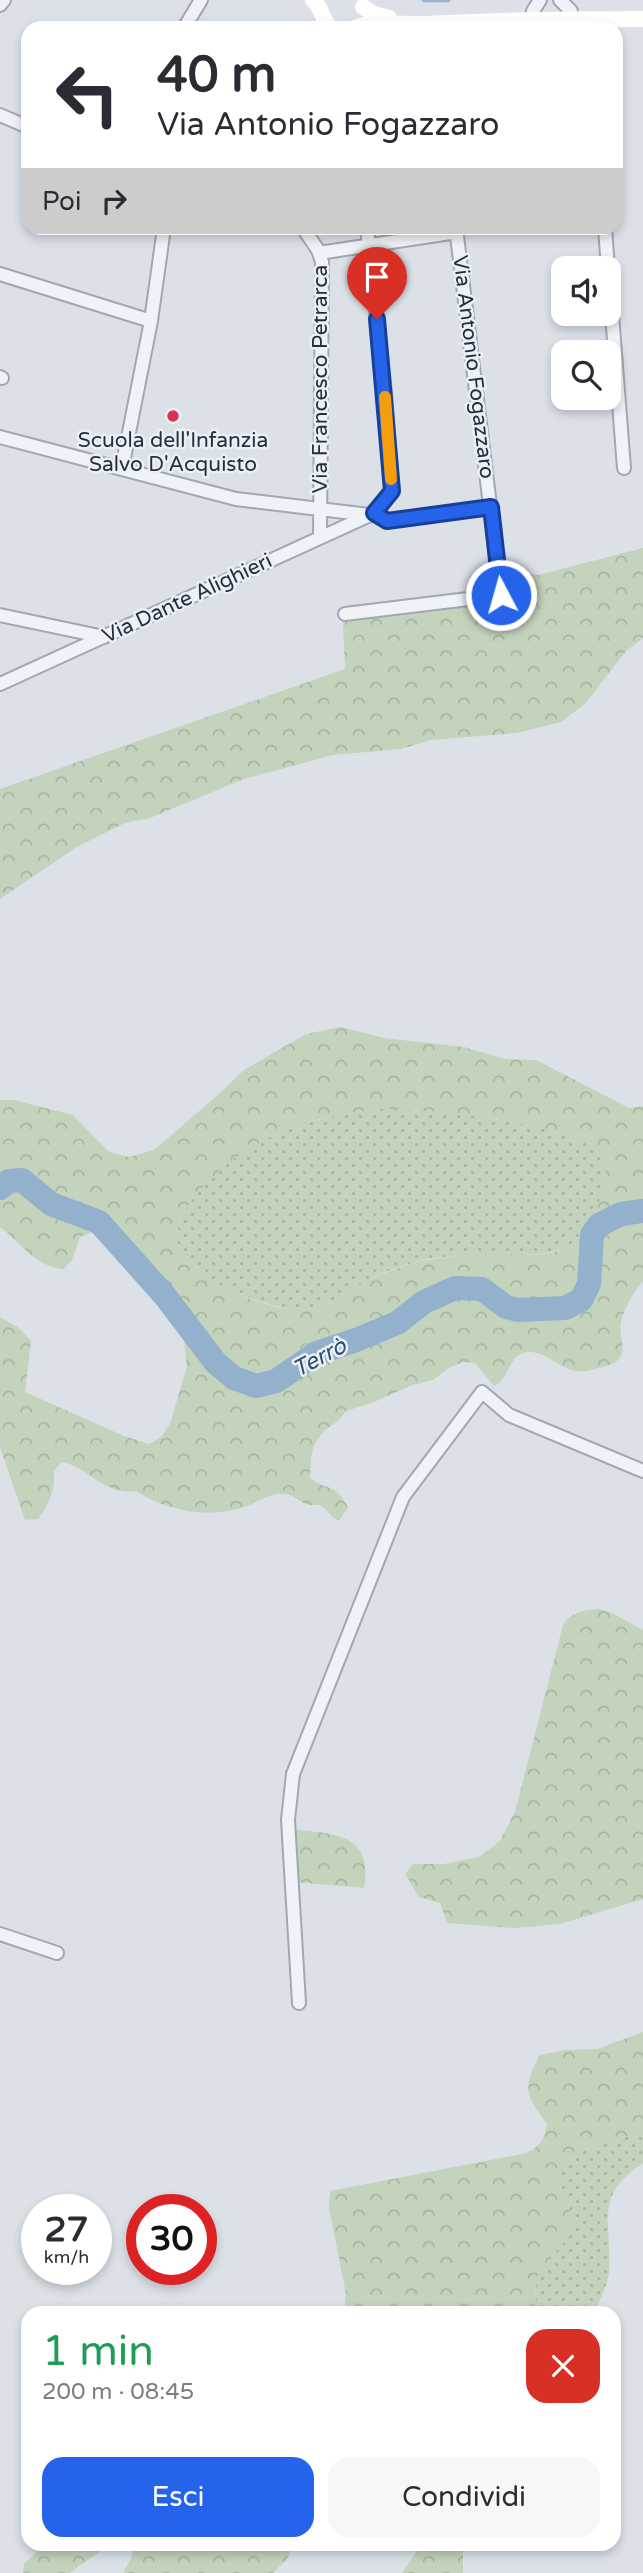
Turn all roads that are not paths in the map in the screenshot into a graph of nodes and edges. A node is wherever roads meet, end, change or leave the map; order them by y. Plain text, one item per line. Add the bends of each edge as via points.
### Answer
1 (4, 0) edge
2 (201, 0) edge
3 (361, 4) edge
4 (0, 5) edge
5 (536, 5) edge
6 (566, 6) edge
7 (643, 11) edge
8 (643, 19) edge
9 (188, 21) edge
10 (360, 21) edge
11 (486, 21) edge
12 (548, 21) edge
13 (616, 21) edge
14 (0, 115) edge
15 (21, 124) edge
16 (163, 235) edge
17 (307, 235) edge
18 (368, 235) edge
19 (428, 235) edge
20 (458, 235) edge
21 (606, 235) edge
22 (369, 245) junction
23 (319, 253) junction
24 (607, 256) edge
25 (0, 274) edge
26 (151, 321) junction
27 (613, 326) edge
28 (0, 437) edge
29 (122, 468) junction
30 (624, 468) dead end
31 (491, 507) junction
32 (320, 510) junction
33 (372, 514) junction
34 (320, 536) junction
35 (345, 614) dead end
36 (0, 615) edge
37 (105, 637) junction
38 (0, 684) edge
39 (643, 1471) edge
40 (0, 1934) edge
41 (57, 1953) dead end
42 (299, 2003) dead end

1 - 4 street
2 - 9 street
3 - 5 main road via 388,18
3 - 10 main road
5 - 6 main road
6 - 7 main road
8 - 13 main road
11 - 12 main road
14 - 15 street
16 - 26 street
17 - 23 street, Via Francesco Petrarca
18 - 22 street
19 - 22 street
20 - 31 street, Via Antonio Fogazzaro
21 - 24 street
22 - 23 street
22 - 33 street via 392,491
23 - 32 street, Via Francesco Petrarca
25 - 26 street
26 - 29 street
27 - 30 street
28 - 29 street, Via Antonio Fogazzaro
29 - 32 street, Via Antonio Fogazzaro via 236,499
31 - 33 street, Via Antonio Fogazzaro via 387,521
31 - 35 street, Via Antonio Fogazzaro via 501,595
32 - 33 street, Via Antonio Fogazzaro
32 - 34 street, Via Francesco Petrarca
33 - 34 street, Via Dante Alighieri
34 - 37 street, Via Dante Alighieri
36 - 37 street
37 - 38 street, Via Dante Alighieri
39 - 42 street via 509,1415 482,1392 403,1497 293,1774 288,1820
40 - 41 street

